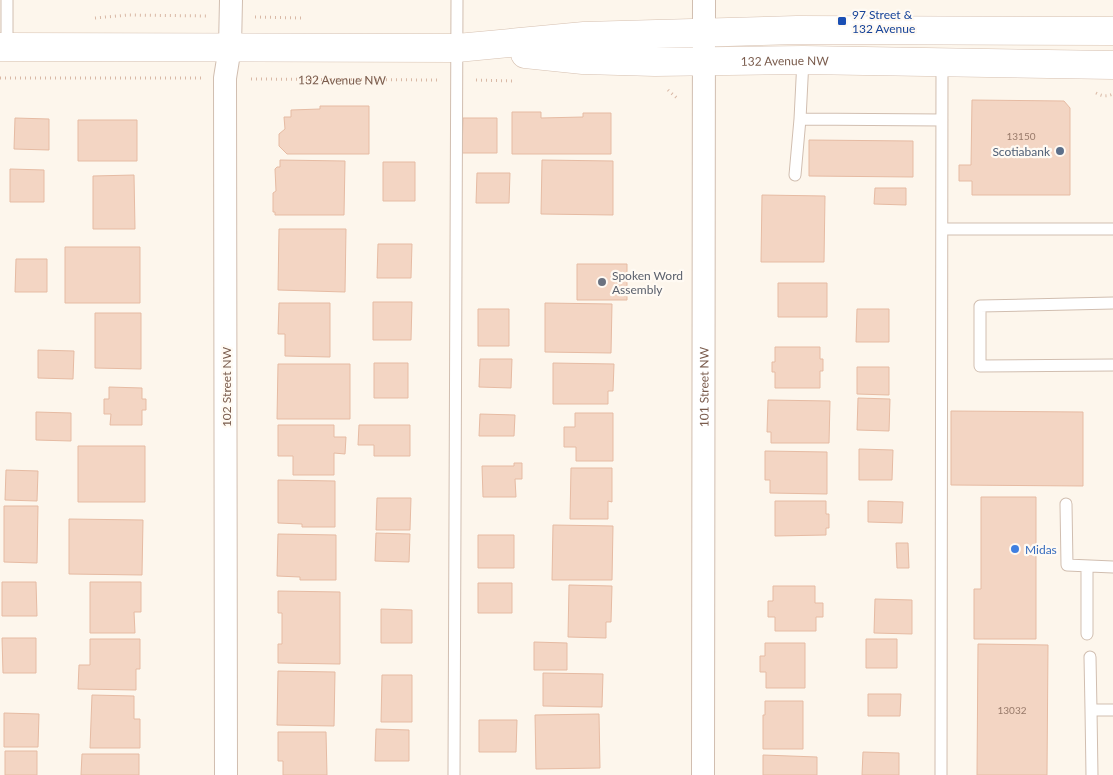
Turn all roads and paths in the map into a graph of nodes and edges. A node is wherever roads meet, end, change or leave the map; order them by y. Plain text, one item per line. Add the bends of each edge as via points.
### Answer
1 (7, 0) edge
2 (231, 0) edge
3 (457, 0) edge
4 (704, 0) edge
5 (1113, 31) edge
6 (704, 34) junction
7 (4, 47) edge
8 (230, 47) junction
9 (456, 48) junction
10 (803, 60) junction
11 (704, 61) junction
12 (942, 62) junction
13 (1113, 65) edge
14 (0, 78) edge
15 (226, 78) junction
16 (456, 80) junction
17 (514, 81) dead end
18 (800, 119) junction
19 (942, 120) junction
20 (795, 175) dead end
21 (943, 229) junction
22 (1113, 229) edge
23 (1113, 303) edge
24 (1113, 365) edge
25 (1066, 504) dead end
26 (1087, 566) junction
27 (1113, 567) edge
28 (1087, 634) dead end
29 (1090, 657) dead end
30 (1091, 710) junction
31 (1113, 710) edge
32 (226, 775) edge
33 (454, 775) edge
34 (703, 775) edge
35 (941, 775) edge
36 (1092, 775) edge

1 - 7 lane
2 - 8 street, 102 Street NW
3 - 9 lane
4 - 6 street, 101 Street NW
5 - 6 street, 132 Avenue NW via 797,30
6 - 9 street, 132 Avenue NW via 584,36
6 - 11 street, 101 Street NW
7 - 8 street, 132 Avenue NW
8 - 9 street, 132 Avenue NW
8 - 15 street, 102 Street NW
9 - 11 street, 132 Avenue NW via 582,60
9 - 16 lane
10 - 11 street, 132 Avenue NW
10 - 12 street, 132 Avenue NW
10 - 18 lane
11 - 34 street, 101 Street NW
12 - 13 street, 132 Avenue NW
12 - 19 lane
14 - 15 path, 132 Avenue NW
15 - 16 path, 132 Avenue NW
15 - 32 street, 102 Street NW
16 - 17 path, 132 Avenue NW
16 - 33 lane
18 - 19 lane
18 - 20 lane
19 - 21 lane
21 - 22 lane
21 - 35 lane
23 - 24 lane via 980,306 980,366
25 - 26 lane via 1067,565
26 - 27 lane
26 - 28 lane
29 - 30 lane
30 - 31 lane
30 - 36 lane

